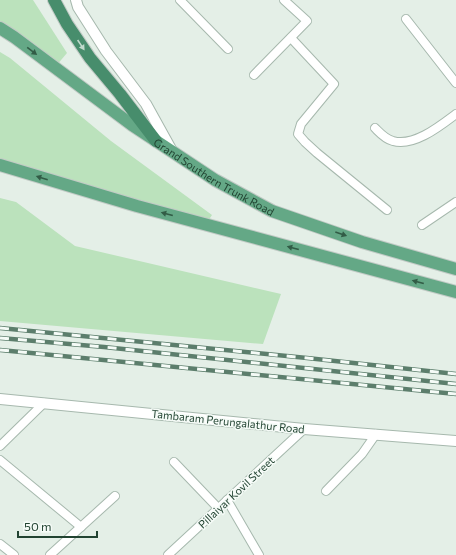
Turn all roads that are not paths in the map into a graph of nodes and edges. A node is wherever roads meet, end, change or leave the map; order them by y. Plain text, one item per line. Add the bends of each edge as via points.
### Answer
1 (54, 0) edge
2 (76, 0) edge
3 (180, 0) edge
4 (284, 0) edge
5 (406, 19) dead end
6 (0, 28) edge
7 (291, 38) junction
8 (228, 49) dead end
9 (254, 75) dead end
10 (456, 83) edge
11 (456, 114) edge
12 (375, 128) dead end
13 (156, 141) junction
14 (172, 152) junction
15 (0, 165) edge
16 (456, 202) edge
17 (387, 210) dead end
18 (422, 226) dead end
19 (456, 269) edge
20 (456, 292) edge
21 (0, 400) edge
22 (44, 403) junction
23 (304, 428) junction
24 (376, 434) junction
25 (456, 441) edge
26 (0, 446) edge
27 (0, 460) edge
28 (174, 462) dead end
29 (326, 491) dead end
30 (115, 496) dead end
31 (227, 500) junction
32 (218, 508) junction
33 (81, 527) junction
34 (0, 544) edge
35 (14, 555) edge
36 (50, 555) edge
37 (168, 555) edge
38 (259, 555) edge

1 -> 13 highway via 90,58
2 - 14 street via 106,51 146,104
3 - 8 street
4 - 7 street via 307,21
5 - 10 street
6 -> 13 main road, Grand Southern Trunk Road
7 - 9 street
7 - 17 street via 334,84 301,124 298,134
11 - 12 street via 438,128 405,142 392,141
13 - 14 main road, Grand Southern Trunk Road
14 -> 19 main road, Grand Southern Trunk Road via 215,180 272,211 362,242
20 -> 15 main road via 137,206
16 - 18 street
21 - 22 street, Tambaram Perungalathur Road
22 - 23 street, Tambaram Perungalathur Road
22 - 26 street
23 - 24 street, Tambaram Perungalathur Road
23 - 31 street, Pillaiyar Kovil Street
24 - 25 street, Tambaram Perungalathur Road
24 - 29 street via 362,454
27 - 33 street
28 - 32 street
30 - 33 street
31 - 32 street, Pillaiyar Kovil Street
31 - 38 street
32 - 37 street, Pillaiyar Kovil Street
33 - 36 street
34 - 35 street

